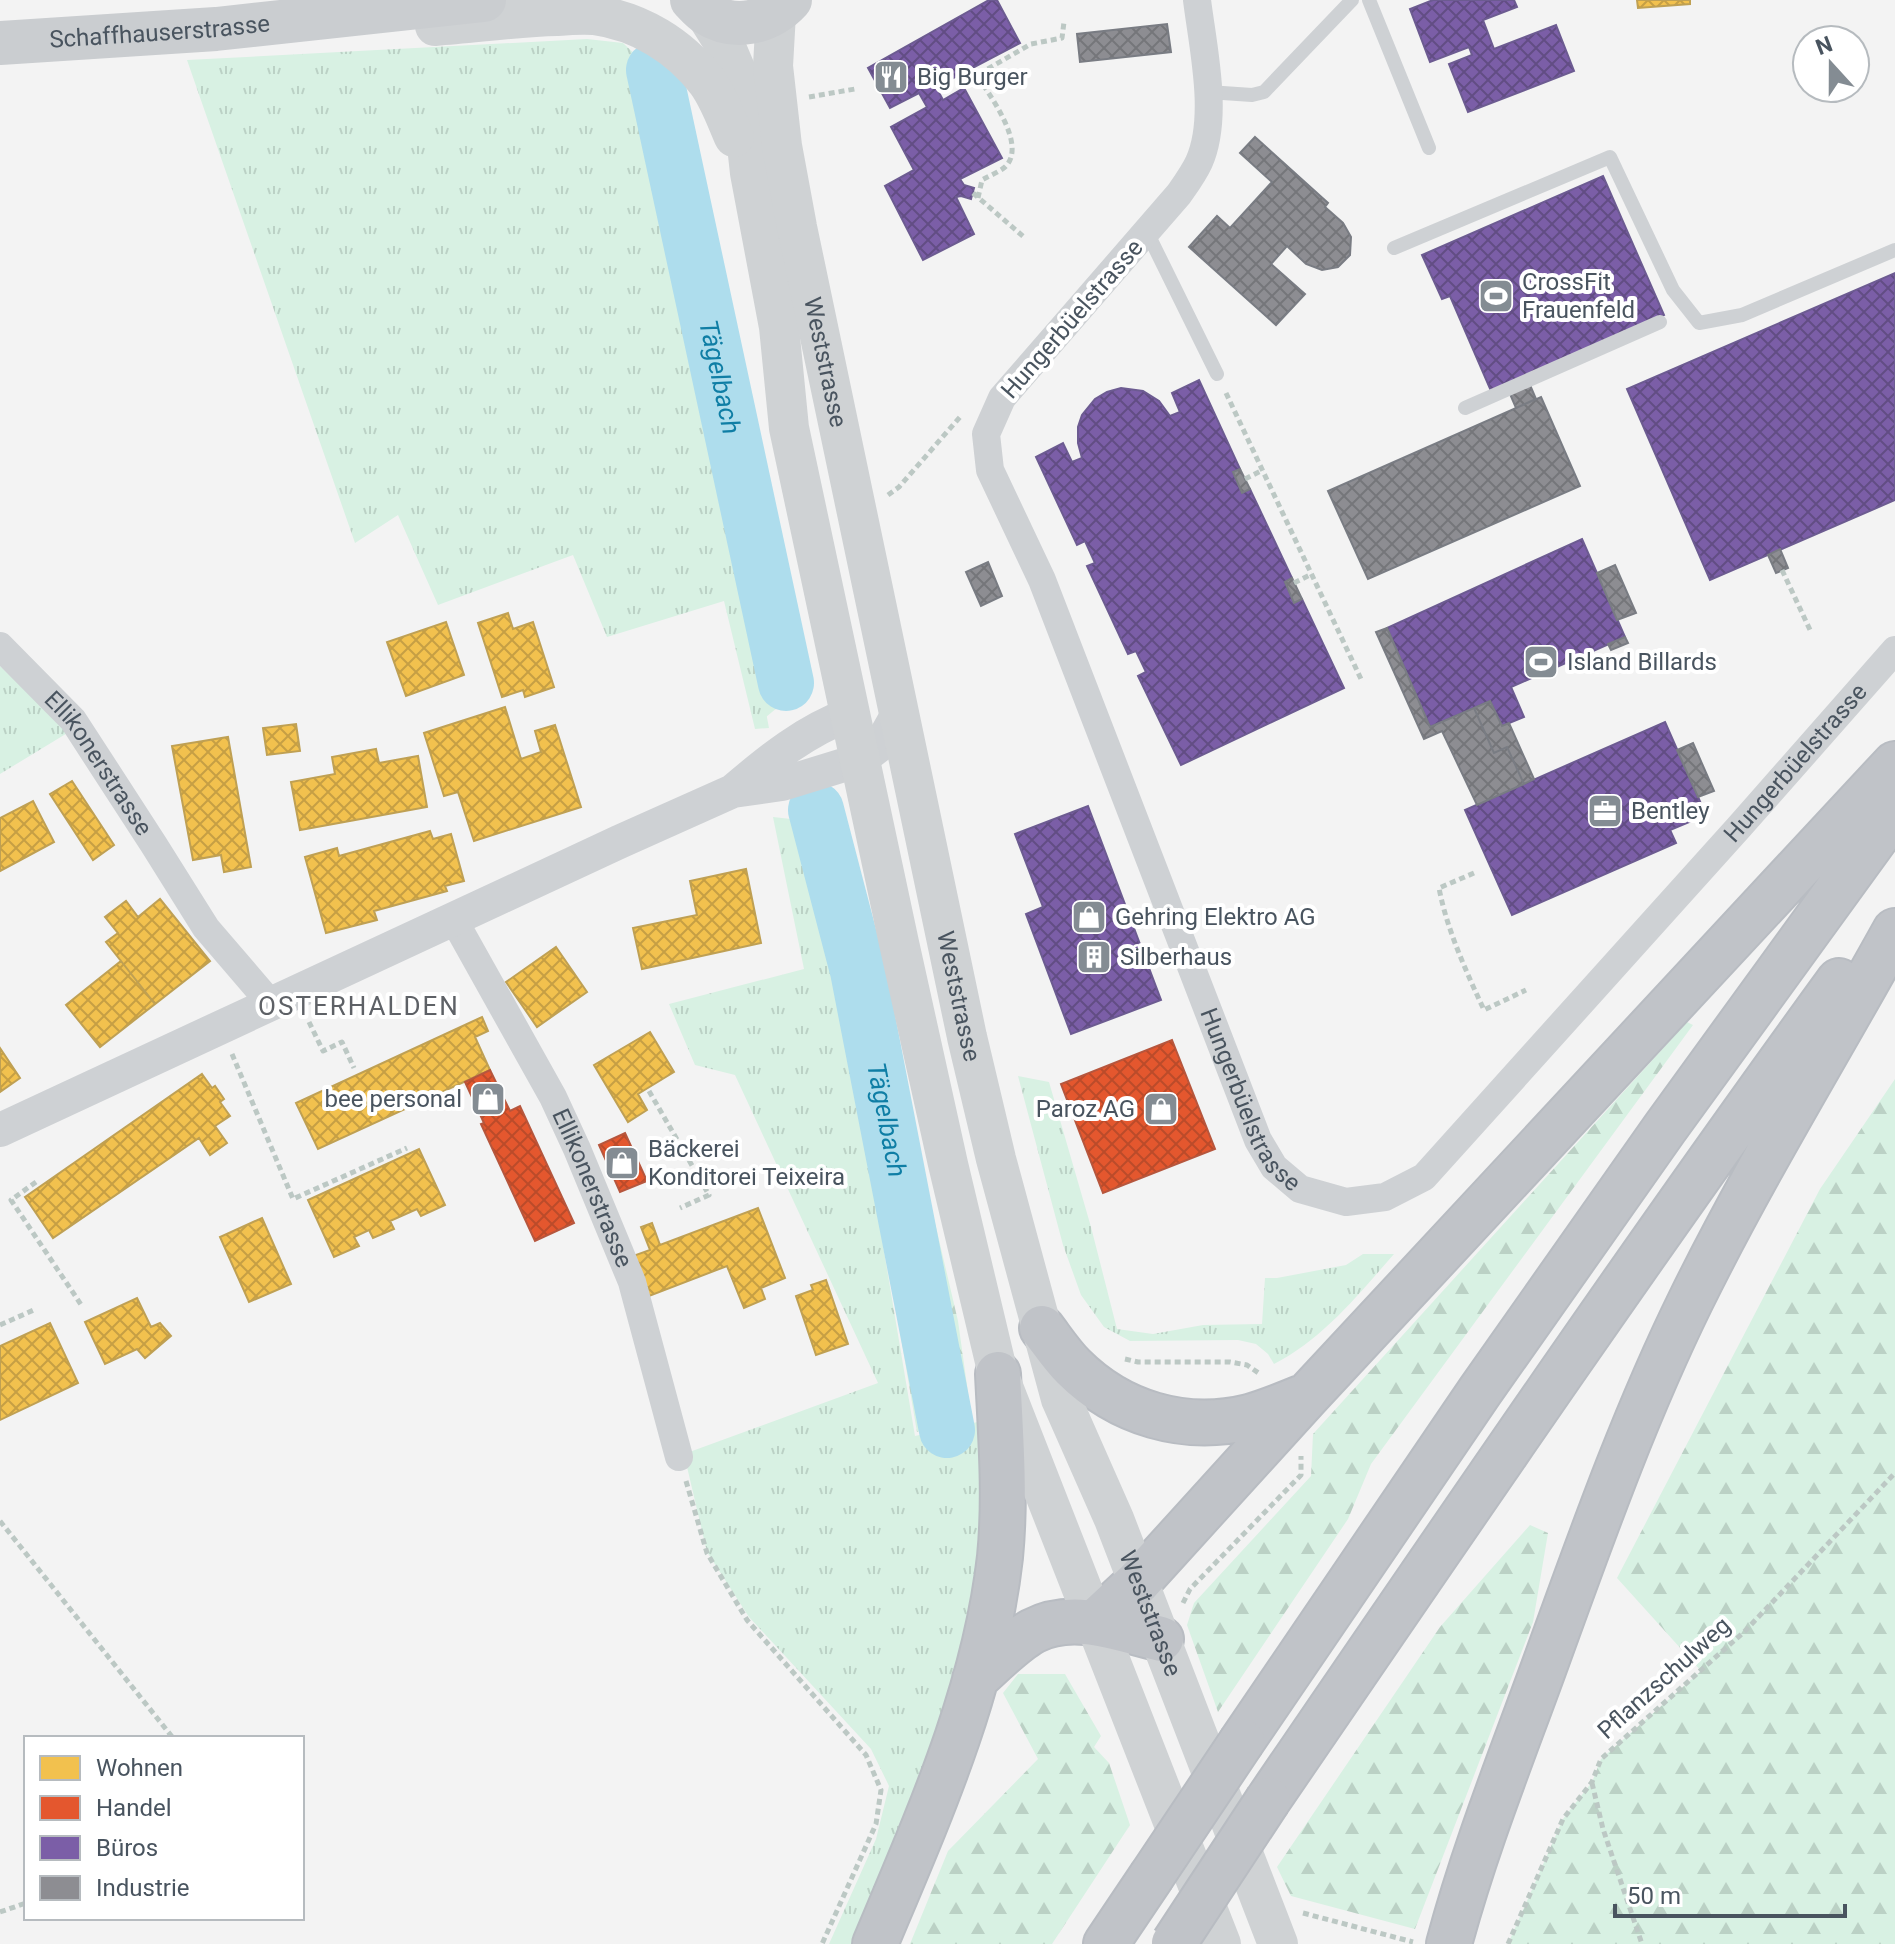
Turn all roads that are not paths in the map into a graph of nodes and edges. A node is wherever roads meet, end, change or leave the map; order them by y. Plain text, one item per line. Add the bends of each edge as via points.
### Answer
1 (261, 0) edge
2 (484, 0) edge
3 (1197, 0) edge
4 (1352, 0) edge
5 (1369, 0) edge
6 (699, 6) edge
7 (783, 6) edge
8 (216, 29) junction
9 (13, 42) edge
10 (1208, 92) junction
11 (1429, 148) dead end
12 (750, 173) junction
13 (1147, 232) junction
14 (1394, 248) dead end
15 (1895, 250) edge
16 (1660, 322) dead end
17 (1217, 374) road end
18 (1465, 408) dead end
19 (0, 646) edge
20 (1883, 656) edge
21 (899, 712) junction
22 (841, 717) junction
23 (852, 762) junction
24 (1895, 764) edge
25 (778, 769) junction
26 (1895, 811) edge
27 (1895, 905) edge
28 (458, 928) junction
29 (1895, 931) edge
30 (272, 1005) junction
31 (0, 1130) edge
32 (1042, 1328) junction
33 (998, 1374) junction
34 (1307, 1396) junction
35 (679, 1457) road end
36 (1138, 1582) junction
37 (1094, 1623) junction
38 (1161, 1639) junction
39 (975, 1679) junction
40 (1448, 1943) edge
41 (875, 1944) edge
42 (1106, 1944) edge
43 (1173, 1944) edge
44 (1221, 1944) edge
45 (1278, 1944) edge

1 - 9 main road, Schaffhauserstrasse
2 - 8 main road, Schaffhauserstrasse
3 - 10 street, Hungerbüelstrasse
4 - 10 lane via 1264,92
5 - 11 lane
6 - 7 main road via 722,21 741,23 759,21
6 - 12 main road, Weststrasse via 736,71
7 - 21 main road, Weststrasse via 773,66 782,146
8 - 9 main road, Schaffhauserstrasse
8 - 12 main road, Weststrasse via 308,39 545,16 593,15 628,23 671,46 708,84
10 - 13 street, Hungerbüelstrasse via 1209,127 1199,162
12 - 22 main road, Weststrasse
13 - 17 lane
13 - 20 street, Hungerbüelstrasse via 1002,398 986,434 990,470 1042,580 1258,1140 1274,1167 1300,1189 1346,1202 1385,1197 1424,1177 1729,838
14 - 15 lane via 1610,157 1673,290 1699,323 1742,315
16 - 18 lane
19 - 30 street, Ellikonerstrasse via 73,720 206,928
21 - 23 street via 881,744
21 - 32 main road, Weststrasse via 967,1037
22 - 23 main road, Weststrasse
22 - 25 street
23 - 25 street
23 - 33 main road, Weststrasse
24 - 34 highway
25 - 28 street via 619,842
26 - 42 highway, bridge via 1489,1379
27 - 43 highway, bridge via 1512,1443
28 - 30 street
28 - 35 street, Ellikonerstrasse via 553,1097 632,1282
29 - 40 highway via 1739,1207 1660,1367 1595,1529
30 - 31 street
32 - 34 highway via 1092,1384 1159,1418 1224,1421
32 - 36 main road, Weststrasse via 1061,1399
33 - 37 main road, Weststrasse
33 - 39 highway via 1003,1514 994,1594
34 - 36 highway
36 - 37 highway
36 - 38 main road, Weststrasse
37 - 38 highway
37 - 39 highway via 1064,1621 1032,1631
37 - 44 main road, Weststrasse
38 - 45 main road, Weststrasse
39 - 41 highway via 941,1782

